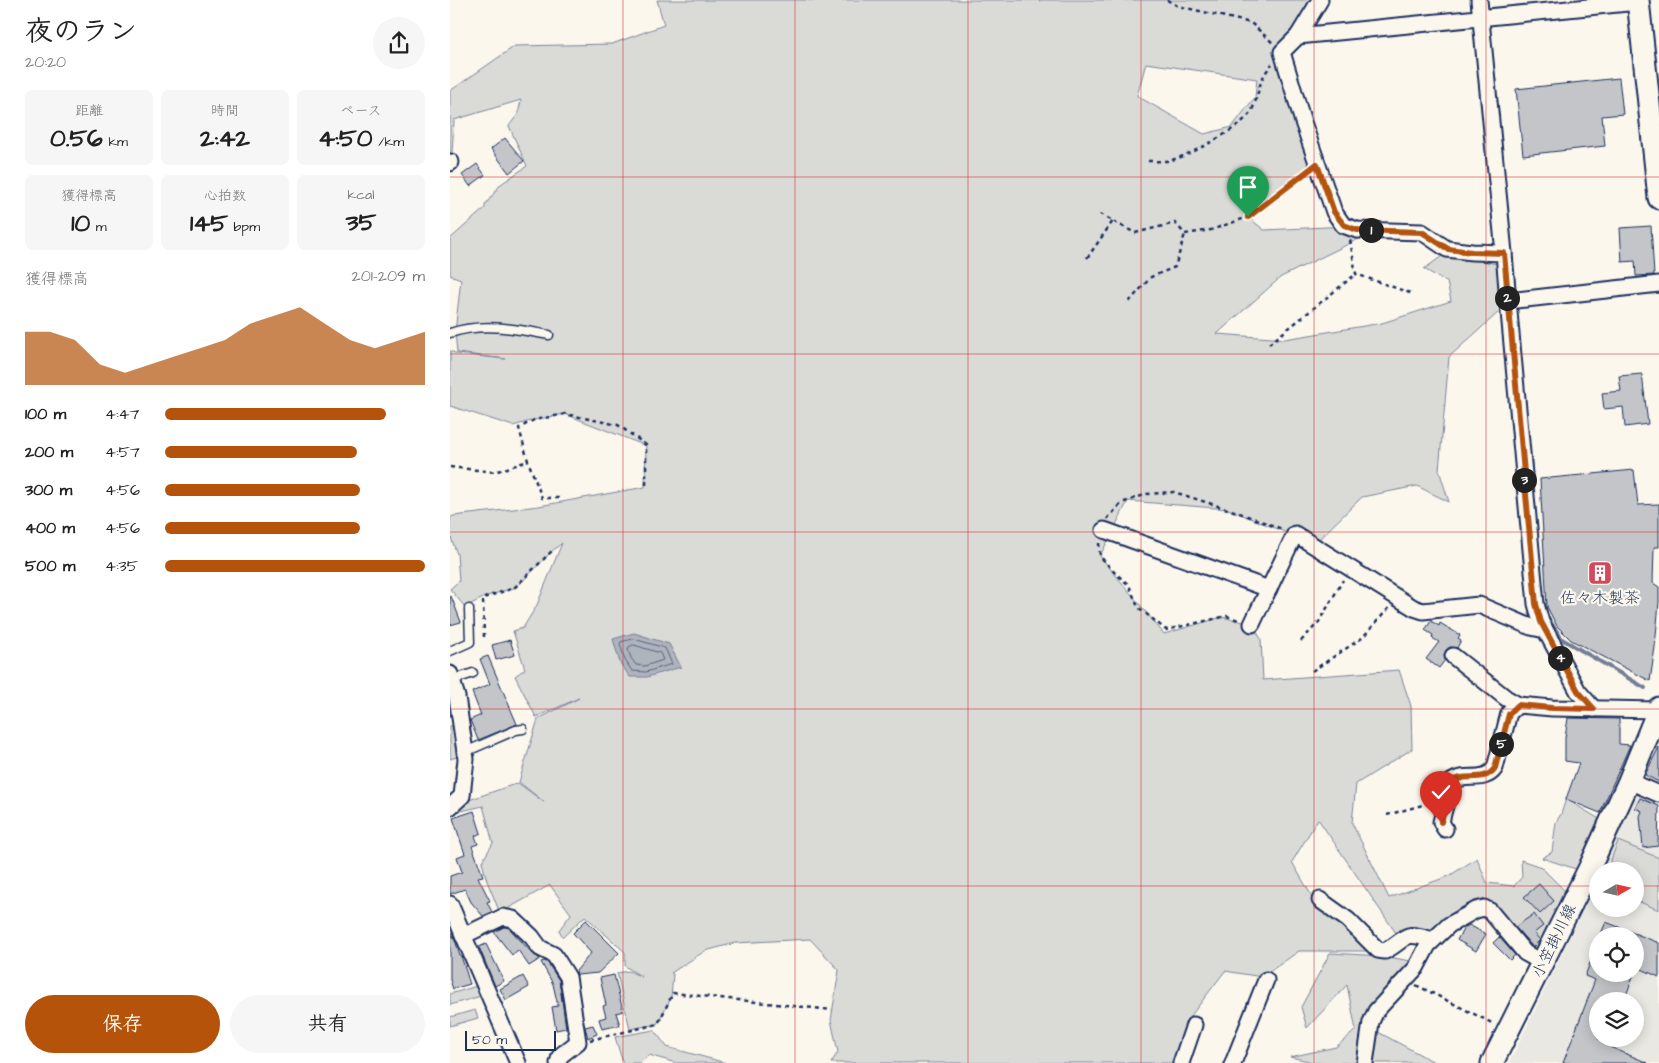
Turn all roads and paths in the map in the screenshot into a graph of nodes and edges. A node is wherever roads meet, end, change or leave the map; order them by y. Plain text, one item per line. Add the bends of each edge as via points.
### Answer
1 (1167, 0) edge
2 (1320, 0) edge
3 (1479, 0) edge
4 (1638, 1) edge
5 (1475, 19) junction
6 (1298, 36) junction
7 (1651, 50) edge
8 (1282, 52) junction
9 (1148, 161) dead end
10 (1317, 164) junction
11 (1659, 198) edge
12 (1100, 214) dead end
13 (1113, 221) junction
14 (1348, 226) junction
15 (1185, 234) junction
16 (1504, 253) junction
17 (1087, 258) dead end
18 (1356, 274) junction
19 (1659, 284) edge
20 (1413, 294) dead end
21 (1508, 300) junction
22 (1129, 302) dead end
23 (450, 333) edge
24 (549, 335) dead end
25 (1268, 344) dead end
26 (528, 461) junction
27 (450, 467) edge
28 (646, 487) dead end
29 (559, 498) dead end
30 (1104, 530) dead end
31 (552, 551) dead end
32 (1349, 568) junction
33 (1269, 589) junction
34 (1398, 598) junction
35 (469, 609) dead end
36 (1252, 624) dead end
37 (1545, 630) junction
38 (484, 638) dead end
39 (1302, 640) dead end
40 (450, 650) edge
41 (1453, 656) dead end
42 (1312, 671) dead end
43 (473, 673) dead end
44 (451, 677) edge
45 (1518, 705) junction
46 (1594, 709) junction
47 (1659, 709) edge
48 (523, 730) dead end
49 (465, 752) junction
50 (1629, 782) junction
51 (1659, 794) edge
52 (1447, 799) junction
53 (450, 807) edge
54 (1387, 815) dead end
55 (1445, 829) dead end
56 (1320, 900) dead end
57 (450, 904) edge
58 (463, 936) junction
59 (1433, 940) junction
60 (1543, 963) junction
61 (1266, 980) dead end
62 (1405, 980) junction
63 (832, 1010) dead end
64 (1194, 1025) dead end
65 (1509, 1031) junction
66 (578, 1042) junction
67 (518, 1063) edge
68 (558, 1063) edge
69 (1181, 1063) edge
70 (1233, 1063) edge
71 (1365, 1063) edge
72 (1492, 1063) edge

1 - 8 path via 1178,6 1251,23
2 - 6 street
3 - 5 street
4 - 5 street
4 - 7 main road
5 - 6 street
5 - 16 street
6 - 8 street
7 - 11 main road
8 - 9 path via 1264,73 1252,112 1228,132 1188,155 1172,160
8 - 10 street
10 - 14 street via 1334,212
10 - 15 path via 1248,217 1211,230
12 - 13 path
13 - 15 path via 1135,233 1174,224
13 - 17 path
14 - 16 street via 1357,230 1422,232 1448,249
14 - 18 path
15 - 22 path via 1175,267 1151,277
16 - 21 street
18 - 20 path
18 - 25 path
19 - 21 street
21 - 37 street via 1536,604
23 - 24 lane via 496,326
26 - 27 path via 495,472
26 - 28 path via 519,428 534,420 565,414 618,425 646,445
26 - 29 path via 542,498
30 - 33 street
31 - 38 path via 514,588 483,598
32 - 33 street via 1295,534
32 - 34 street
32 - 39 path via 1319,622
33 - 36 street
34 - 37 street via 1423,611 1479,605
34 - 42 path via 1362,638
35 - 40 lane via 470,642
37 - 46 street via 1578,691
41 - 45 street
43 - 44 lane
44 - 49 street
45 - 46 street
45 - 52 street via 1509,714 1491,774 1457,778 1451,782
46 - 47 street
47 - 50 main road, 小笠掛川線
48 - 49 lane
49 - 53 street via 462,796
50 - 51 street
50 - 60 main road, 小笠掛川線
52 - 54 path
52 - 55 street via 1441,822
56 - 59 street via 1348,920 1378,950 1385,951 1406,935
57 - 58 street
58 - 66 street via 503,917 513,919 540,948 554,955 568,977
58 - 67 street
59 - 60 street via 1449,926 1484,908 1525,953
59 - 62 street
60 - 65 main road, 小笠掛川線
61 - 70 street
62 - 65 path
62 - 71 street via 1376,1011
63 - 66 path via 674,994 658,1024
64 - 69 street
65 - 72 main road, 小笠掛川線
66 - 68 street via 560,1056

